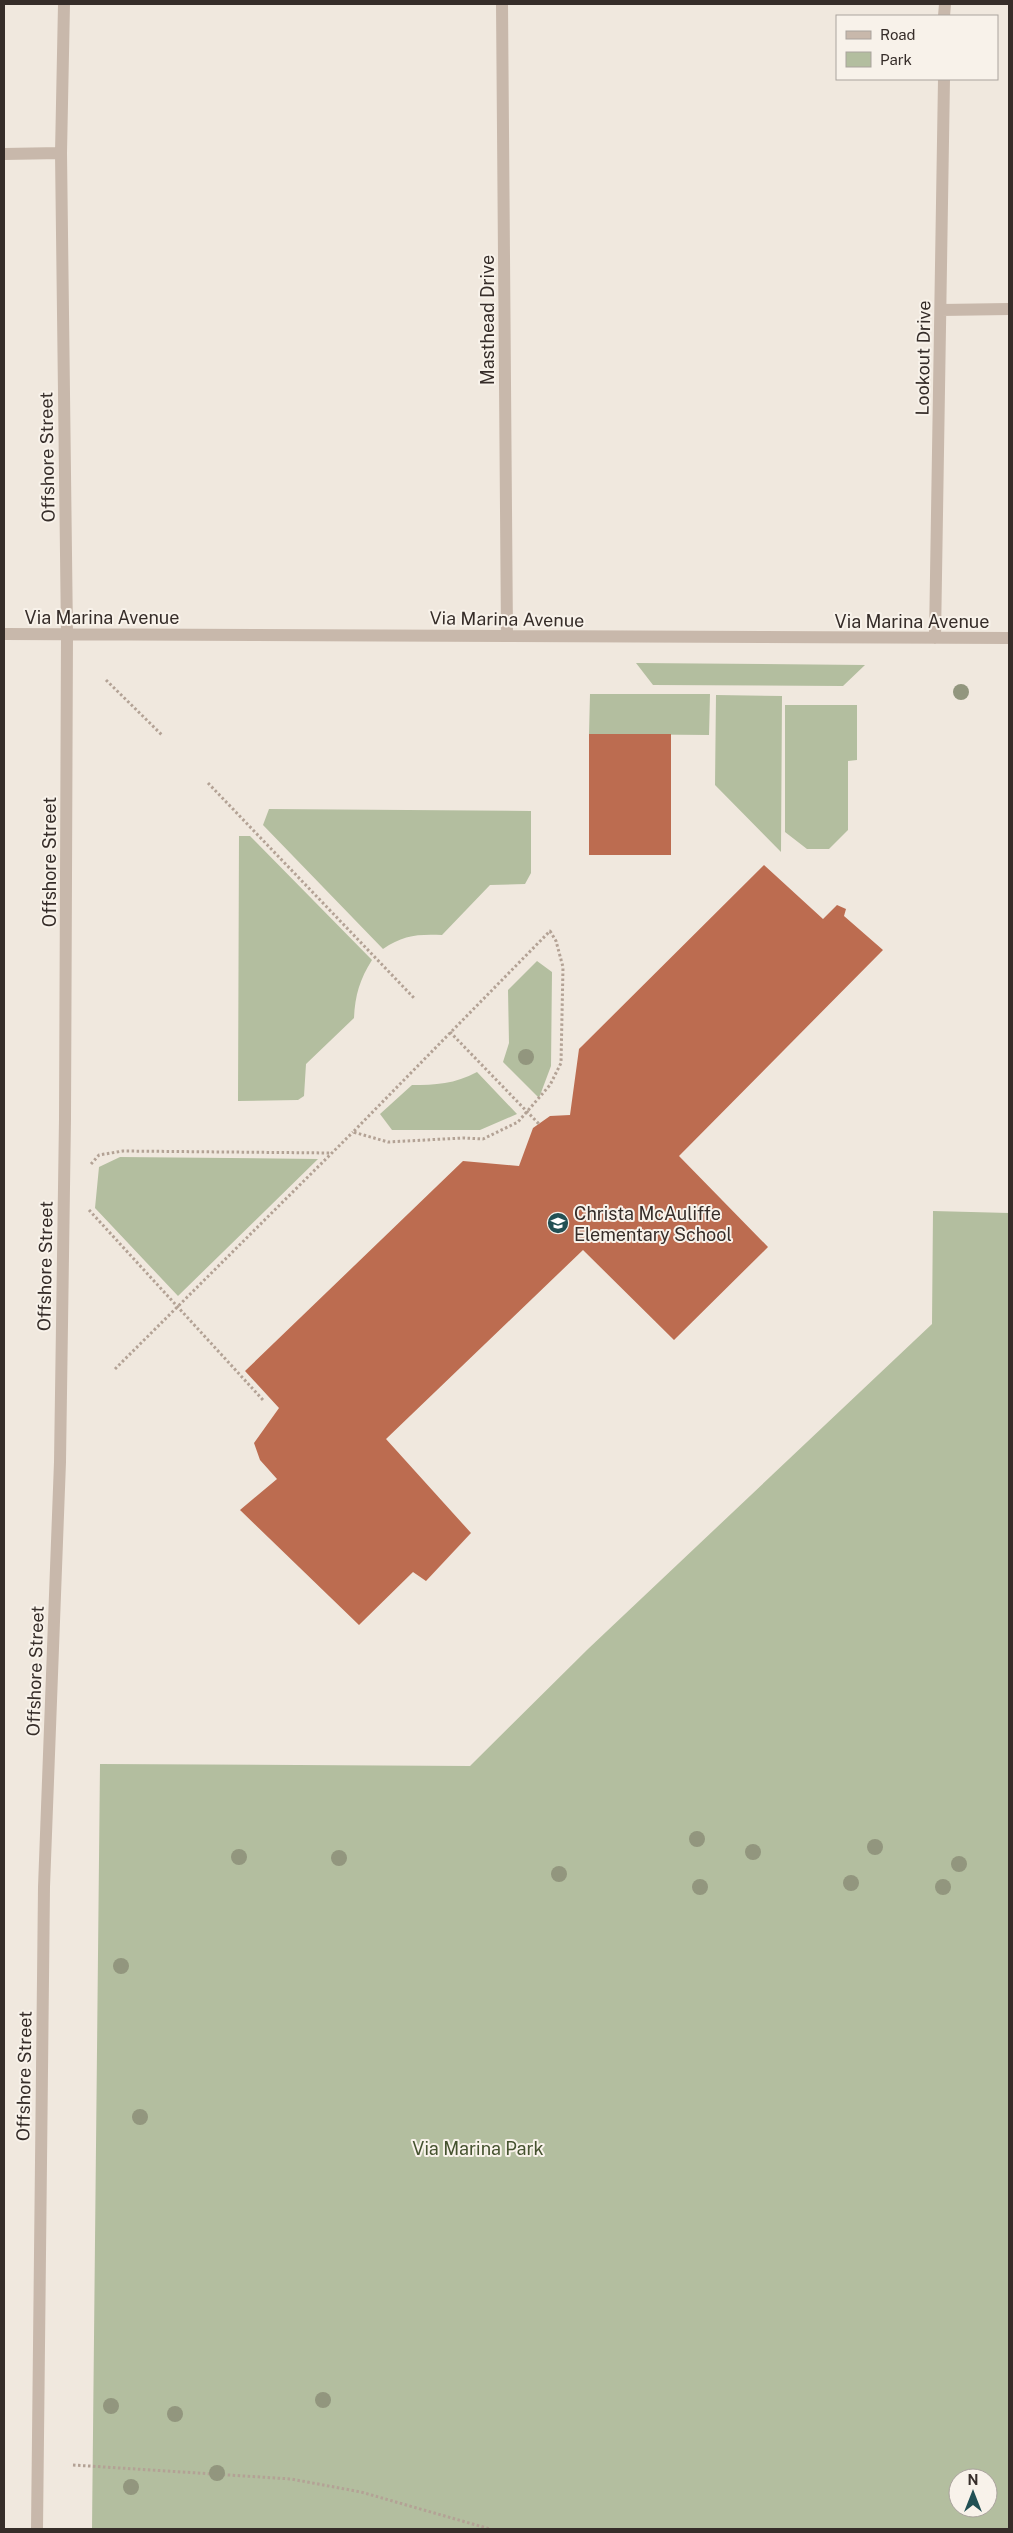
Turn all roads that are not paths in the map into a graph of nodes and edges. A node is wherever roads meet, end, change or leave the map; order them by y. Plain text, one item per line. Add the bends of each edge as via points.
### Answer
1 (64, 4) edge
2 (502, 4) edge
3 (944, 80) edge
4 (61, 153) junction
5 (4, 154) edge
6 (1009, 309) edge
7 (941, 310) junction
8 (4, 634) edge
9 (67, 634) junction
10 (507, 636) junction
11 (935, 638) junction
12 (1009, 638) edge
13 (38, 2529) edge

1 - 4 street, Offshore Street
2 - 10 street, Masthead Drive
3 - 7 street, Lookout Drive
4 - 5 street
4 - 9 street, Offshore Street
6 - 7 street
7 - 11 street, Lookout Drive
8 - 9 street, Via Marina Avenue
9 - 10 street, Via Marina Avenue
9 - 13 street, Offshore Street via 61,1433 44,1887
10 - 11 street, Via Marina Avenue
11 - 12 street, Via Marina Avenue

